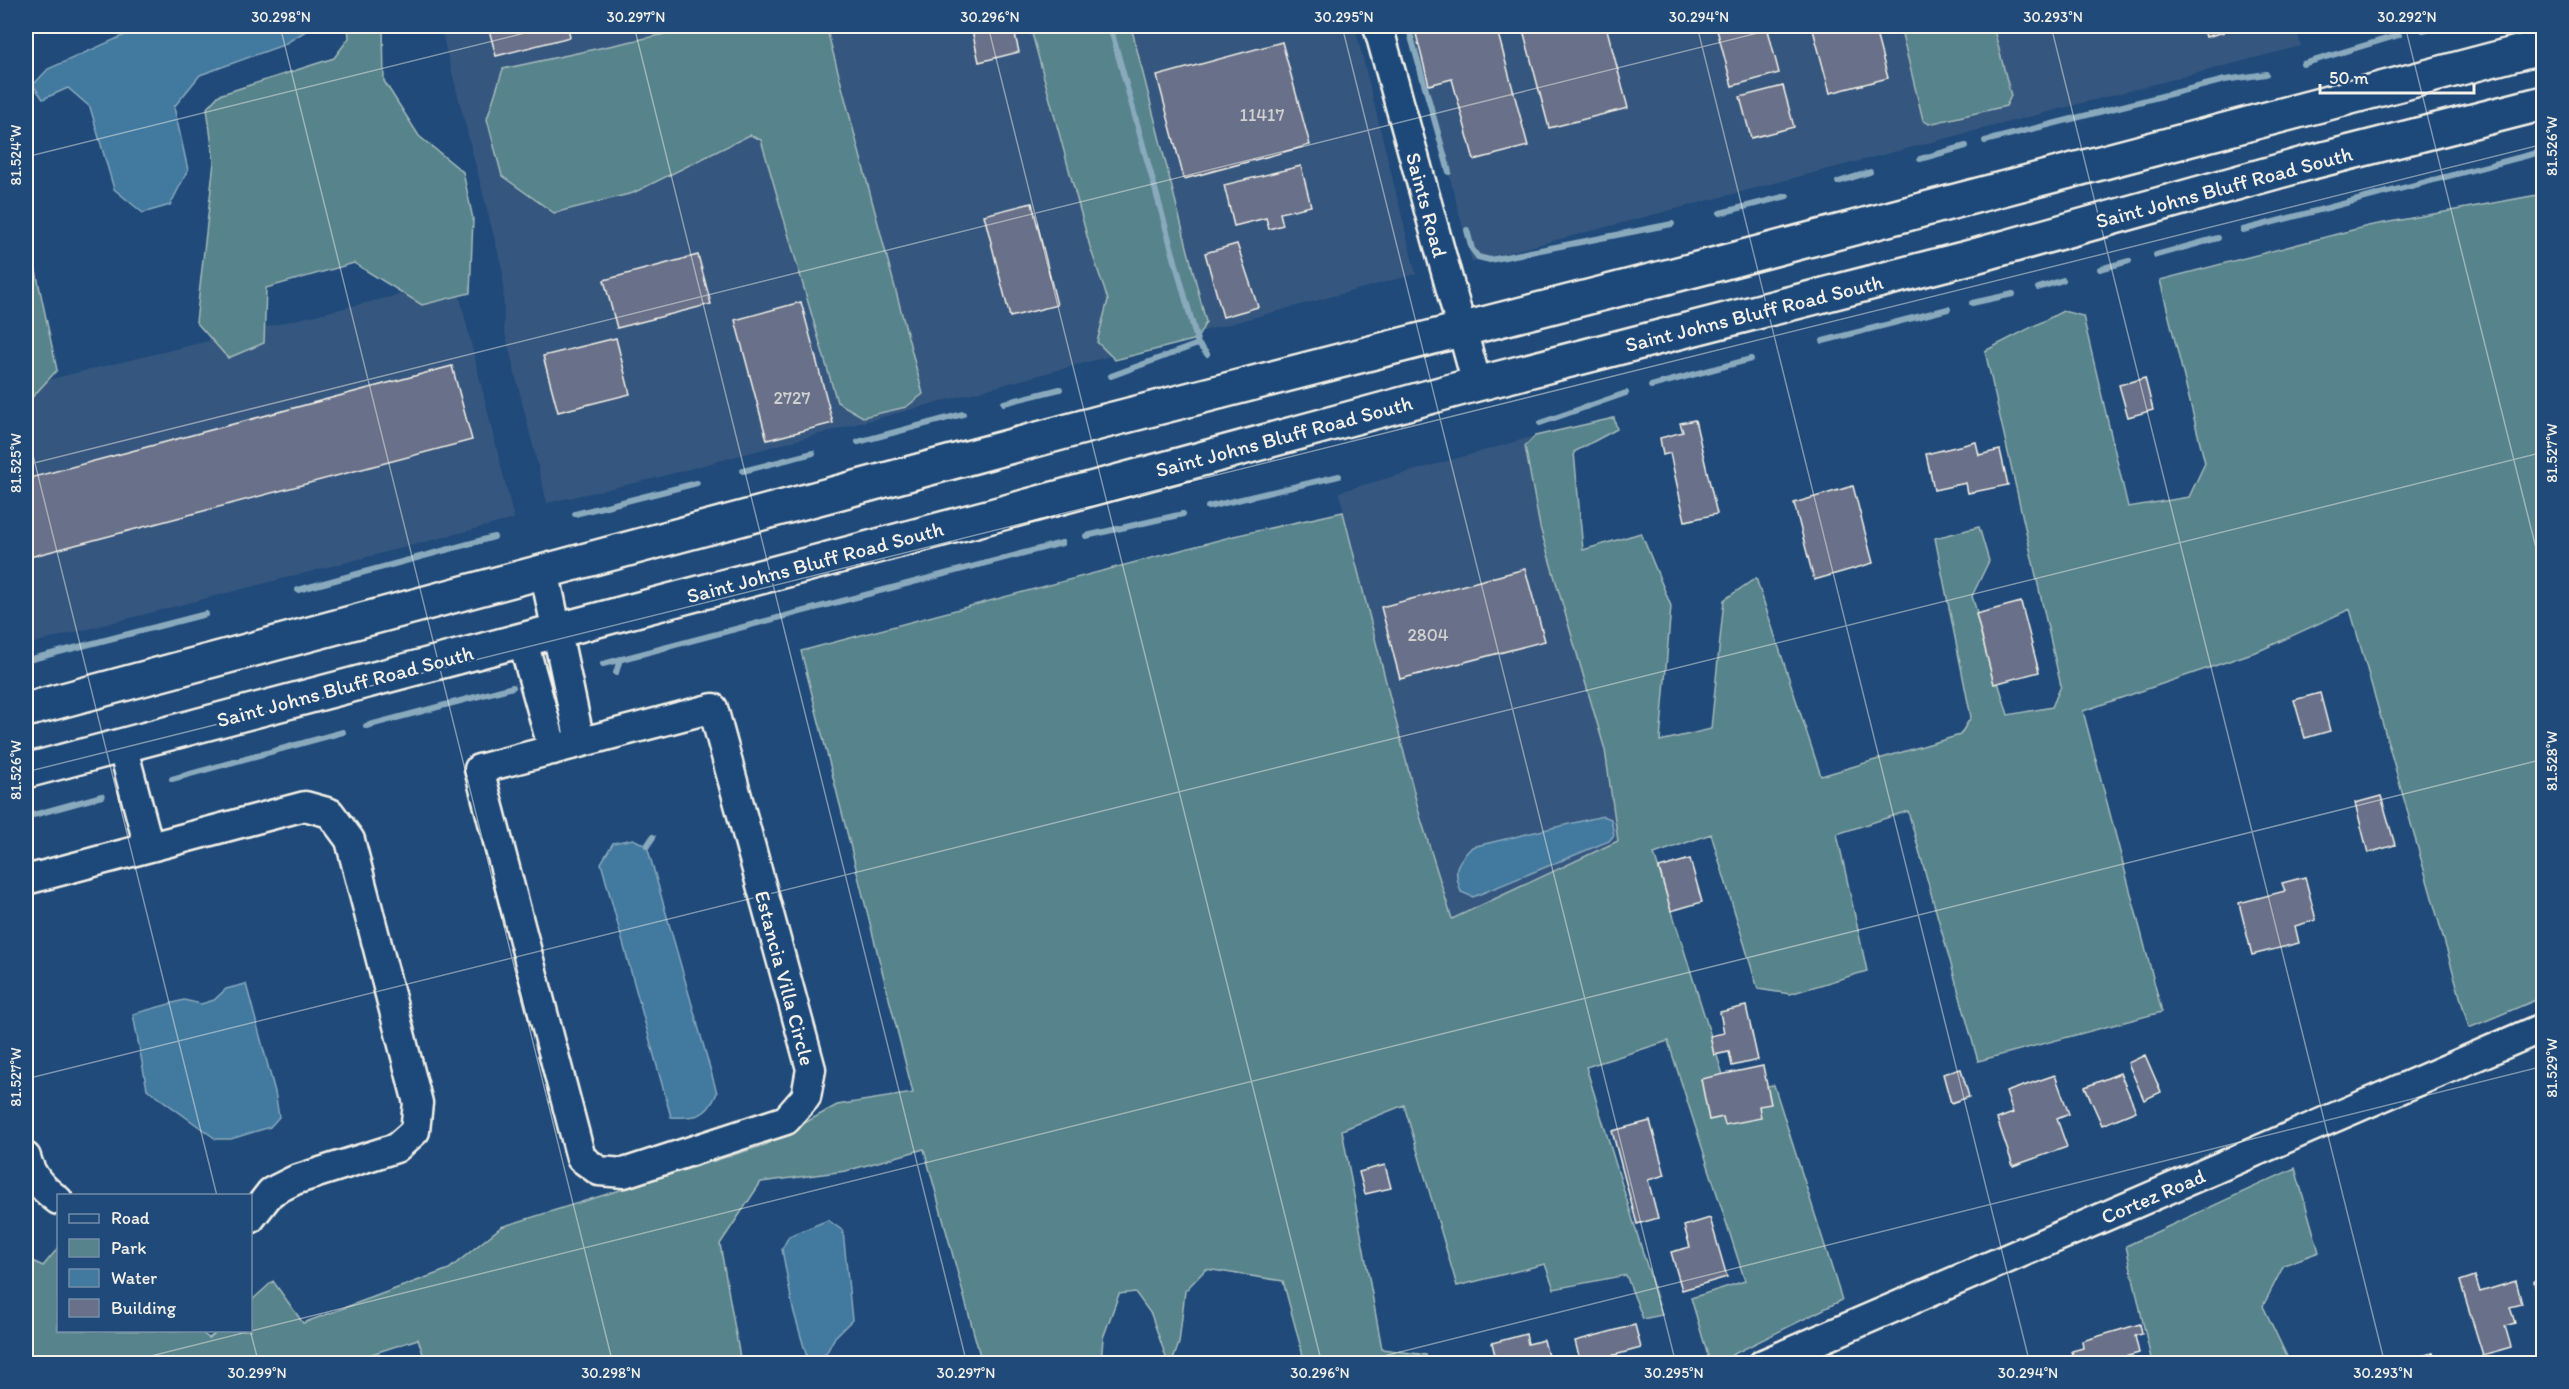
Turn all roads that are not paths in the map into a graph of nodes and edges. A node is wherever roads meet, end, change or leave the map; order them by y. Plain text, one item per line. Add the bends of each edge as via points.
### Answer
1 (1378, 26) edge
2 (2544, 46) edge
3 (2544, 103) edge
4 (1462, 329) junction
5 (1477, 384) junction
6 (544, 570) junction
7 (557, 629) junction
8 (522, 638) junction
9 (26, 710) edge
10 (580, 742) junction
11 (122, 745) junction
12 (553, 750) junction
13 (26, 771) edge
14 (148, 847) junction
15 (26, 880) edge
16 (2544, 1027) edge
17 (26, 1157) edge
18 (57, 1199) edge
19 (252, 1216) edge
20 (1763, 1364) edge

1 - 4 street, Saints Road
2 - 4 main road
3 - 5 main road, Saint Johns Bluff Road South
4 - 5 street, Saints Road
4 - 6 main road
5 - 7 main road, Saint Johns Bluff Road South
6 - 7 street
6 - 9 main road
7 - 8 main road, Saint Johns Bluff Road South
7 - 10 street
8 - 11 main road, Saint Johns Bluff Road South
8 - 12 street
10 - 12 street, Estancia Villa Circle
10 - 12 street, Estancia Villa Circle via 713,708 811,1069 806,1097 786,1120 624,1173 599,1171 581,1158 479,769
11 - 13 main road, Saint Johns Bluff Road South
11 - 14 street
14 - 15 street
14 - 19 street via 305,806 330,813 350,840 418,1103 415,1131 396,1148 295,1180 271,1192
16 - 20 street, Cortez Road
17 - 18 street via 28,1168 41,1187

